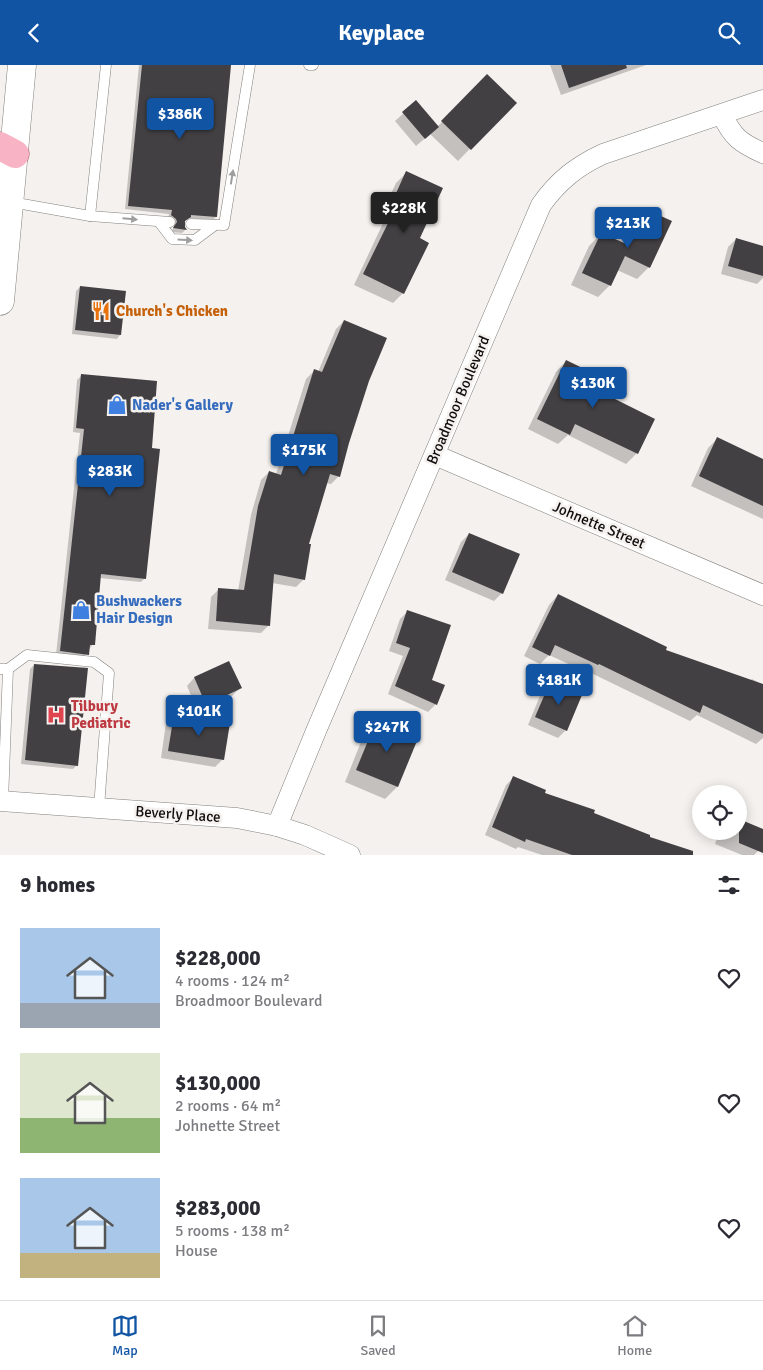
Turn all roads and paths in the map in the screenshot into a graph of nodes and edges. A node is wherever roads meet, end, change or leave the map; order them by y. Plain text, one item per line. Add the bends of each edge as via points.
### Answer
1 (22, 65) edge
2 (106, 65) edge
3 (250, 65) edge
4 (309, 65) edge
5 (313, 65) edge
6 (763, 100) edge
7 (722, 115) junction
8 (7, 150) edge
9 (763, 153) edge
10 (10, 202) junction
11 (90, 216) junction
12 (159, 221) junction
13 (170, 222) dead end
14 (191, 224) dead end
15 (215, 225) junction
16 (0, 301) edge
17 (435, 455) junction
18 (763, 595) edge
19 (4, 669) edge
20 (1, 801) edge
21 (99, 808) junction
22 (278, 826) junction
23 (350, 855) edge

1 - 8 main road
2 - 11 lane
15 -> 3 lane via 224,225
4 - 5 lane
6 - 7 street, Broadmoor Boulevard
7 - 9 street via 731,133
7 - 17 street, Broadmoor Boulevard via 603,154 572,171 550,193 533,221
8 - 10 main road
10 - 11 lane
10 - 16 main road
11 -> 12 lane
12 - 13 lane
12 -> 15 lane via 172,239 195,240
14 - 15 lane
17 - 18 street, Johnette Street
17 - 22 street, Broadmoor Boulevard
19 - 20 lane
19 - 21 lane via 27,655 94,662 109,673
20 - 21 street, Beverly Place
21 - 22 street, Beverly Place via 237,818
22 - 23 street, Beverly Place

